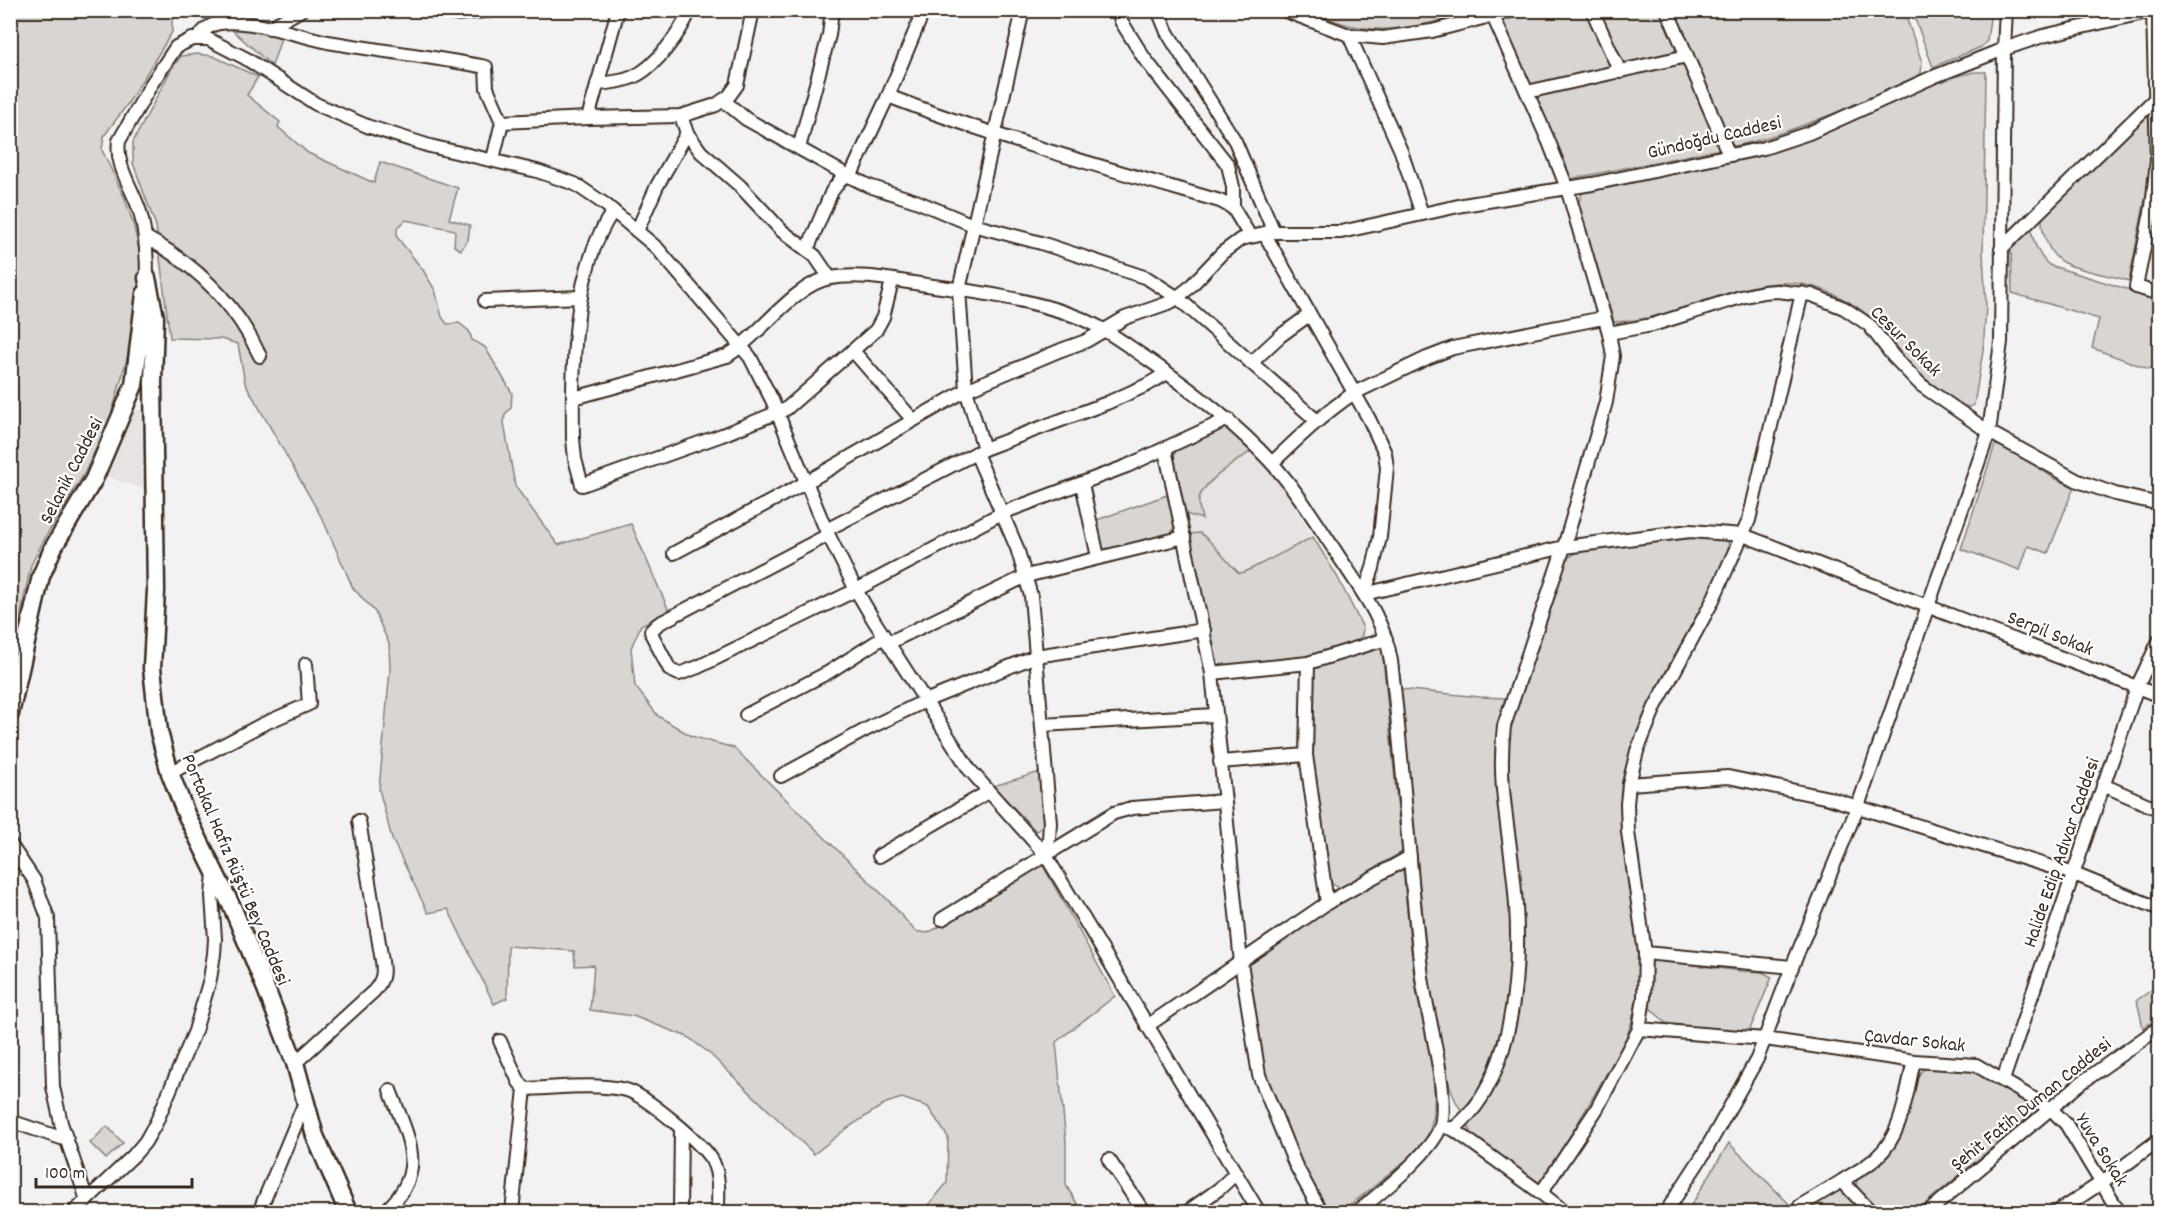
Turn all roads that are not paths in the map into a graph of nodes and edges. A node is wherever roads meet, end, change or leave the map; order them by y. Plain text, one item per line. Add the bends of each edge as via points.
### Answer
1 (301, 10) edge
2 (423, 10) edge
3 (493, 10) edge
4 (618, 10) edge
5 (690, 10) edge
6 (753, 10) edge
7 (924, 10) edge
8 (1023, 10) edge
9 (1118, 10) edge
10 (1158, 10) edge
11 (1283, 10) edge
12 (1514, 10) edge
13 (1592, 10) edge
14 (1667, 10) edge
15 (2006, 10) edge
16 (832, 11) edge
17 (2154, 11) edge
18 (1493, 16) junction
19 (269, 28) junction
20 (1349, 35) junction
21 (198, 38) junction
22 (2004, 49) junction
23 (1687, 56) junction
24 (1620, 72) junction
25 (597, 84) junction
26 (1527, 92) junction
27 (888, 96) junction
28 (2156, 98) junction
29 (724, 101) junction
30 (681, 116) junction
31 (588, 118) junction
32 (502, 122) junction
33 (687, 133) junction
34 (993, 133) junction
35 (799, 148) junction
36 (1729, 155) junction
37 (494, 159) junction
38 (848, 176) junction
39 (1568, 188) junction
40 (1233, 208) junction
41 (613, 211) junction
42 (1422, 214) junction
43 (973, 225) junction
44 (637, 231) junction
45 (1269, 232) junction
46 (1250, 236) junction
47 (145, 237) junction
48 (2001, 249) junction
49 (807, 250) junction
50 (147, 278) junction
51 (830, 278) junction
52 (892, 281) junction
53 (959, 290) junction
54 (1802, 293) junction
55 (2160, 294) edge
56 (581, 297) junction
57 (1178, 298) junction
58 (485, 301) dead end
59 (1309, 315) junction
60 (1604, 318) junction
61 (1104, 330) junction
62 (1609, 333) junction
63 (742, 346) junction
64 (854, 352) junction
65 (260, 356) dead end
66 (1251, 363) junction
67 (1167, 373) junction
68 (966, 390) junction
69 (1354, 393) junction
70 (574, 398) junction
71 (778, 413) junction
72 (1228, 419) junction
73 (913, 420) junction
74 (1317, 421) junction
75 (1989, 432) junction
76 (1165, 449) junction
77 (980, 451) junction
78 (1272, 463) junction
79 (805, 483) junction
80 (1082, 484) junction
81 (2160, 504) edge
82 (1002, 513) junction
83 (827, 532) junction
84 (1743, 535) junction
85 (1184, 537) junction
86 (1564, 547) junction
87 (674, 553) dead end
88 (1098, 557) junction
89 (1026, 576) junction
90 (856, 590) junction
91 (1364, 594) junction
92 (1929, 605) junction
93 (1204, 630) junction
94 (1386, 639) junction
95 (2160, 639) edge
96 (886, 640) junction
97 (1036, 656) junction
98 (1308, 663) junction
99 (306, 664) dead end
100 (1212, 673) junction
101 (2137, 687) junction
102 (2160, 696) edge
103 (925, 700) junction
104 (10, 714) edge
105 (747, 715) dead end
106 (1215, 715) junction
107 (1042, 725) junction
108 (1306, 755) junction
109 (1220, 762) junction
110 (170, 773) junction
111 (781, 776) dead end
112 (1629, 784) junction
113 (2103, 784) junction
114 (988, 792) junction
115 (1224, 801) junction
116 (1858, 806) junction
117 (2160, 810) edge
118 (359, 821) dead end
119 (10, 844) edge
120 (1045, 855) junction
121 (879, 856) dead end
122 (1410, 857) junction
123 (214, 869) junction
124 (2074, 874) junction
125 (1327, 903) junction
126 (2160, 909) edge
127 (942, 919) dead end
128 (1645, 953) junction
129 (1241, 963) junction
130 (1792, 967) junction
131 (1147, 1026) junction
132 (2160, 1027) edge
133 (1639, 1029) junction
134 (1765, 1039) junction
135 (500, 1041) dead end
136 (1914, 1061) junction
137 (295, 1063) junction
138 (2003, 1080) junction
139 (525, 1089) junction
140 (390, 1090) dead end
141 (305, 1102) junction
142 (2050, 1108) junction
143 (10, 1120) edge
144 (1447, 1127) junction
145 (681, 1128) junction
146 (2160, 1139) edge
147 (67, 1140) junction
148 (1109, 1160) dead end
149 (1235, 1174) junction
150 (1842, 1181) junction
151 (2101, 1183) junction
152 (1541, 1193) junction
153 (87, 1200) junction
154 (1800, 1206) dead end
155 (1357, 1211) edge
156 (74, 1212) edge
157 (259, 1212) edge
158 (348, 1212) edge
159 (384, 1212) edge
160 (512, 1212) edge
161 (680, 1212) edge
162 (718, 1212) edge
163 (1144, 1212) edge
164 (1187, 1212) edge
165 (1258, 1212) edge
166 (1321, 1212) edge
167 (1565, 1212) edge
168 (1666, 1212) edge
169 (1871, 1212) edge
170 (1928, 1212) edge
171 (2057, 1212) edge
172 (2119, 1212) edge

1 - 19 street
2 - 3 street via 456,14
4 - 25 street
5 - 25 street via 675,36 641,72 624,80
6 - 29 street via 740,76
7 - 27 street
8 - 34 street
9 - 40 street via 1144,58 1228,165
10 - 45 street via 1167,32 1235,141 1256,186
11 - 20 street
12 - 18 street
13 - 24 street
14 - 23 street
15 - 22 street
16 - 35 street
17 - 22 street, Gündoğdu Caddesi via 2043,36
17 - 28 street
18 - 20 street via 1401,36
18 - 26 street
19 - 21 street via 223,22 207,28
19 - 32 street via 486,67 487,88
20 - 42 street via 1401,150
21 - 37 street via 219,43 316,104 358,123 430,146
21 - 47 street via 183,42 169,55 119,141 120,163
22 - 36 street, Gündoğdu Caddesi via 1809,133
22 - 48 street
23 - 24 street
23 - 36 street
24 - 26 street
25 - 31 street
26 - 39 street
27 - 34 street
27 - 38 street
28 - 48 street
28 - 55 street via 2156,172 2136,287
29 - 30 street
29 - 35 street via 746,119
30 - 31 street
30 - 33 street
31 - 32 street
32 - 37 street
33 - 44 street
33 - 49 street via 701,152 782,231
34 - 40 street
34 - 43 street
35 - 38 street
36 - 39 street, Gündoğdu Caddesi
37 - 41 street via 565,180
38 - 43 street
38 - 49 street via 832,191
39 - 42 street, Gündoğdu Caddesi
39 - 60 street
40 - 46 street
41 - 44 street
41 - 56 street via 595,243
42 - 45 street, Gündoğdu Caddesi via 1341,232
43 - 53 street
43 - 57 street via 1147,278
44 - 63 street via 665,256
45 - 46 street, Gündoğdu Caddesi
45 - 59 street
46 - 57 street, Gündoğdu Caddesi via 1232,244
47 - 50 street
47 - 65 street via 197,272 237,316
48 - 75 street via 2001,342
49 - 51 street
50 - 104 main road, Selanik Caddesi via 134,385 94,479 41,576
50 - 110 main road, Portakal Hafız Rüştü Bey Caddesi via 154,317 156,590 152,668 159,732
51 - 52 street via 853,276
51 - 63 street via 806,289
52 - 53 street
52 - 64 street via 880,324
53 - 61 street via 1060,311
53 - 68 street
54 - 62 street, Cesur Sokak via 1752,294 1672,320
54 - 75 street, Cesur Sokak via 1844,308 1869,325 1921,385
54 - 84 street
56 - 58 street
56 - 70 street
57 - 61 street
57 - 66 street
59 - 66 street
59 - 69 street
60 - 62 street
60 - 69 street via 1453,348
61 - 67 street
61 - 68 street
62 - 86 street via 1613,356 1606,402
63 - 70 street via 720,359
63 - 71 street
64 - 71 street
64 - 73 street
66 - 74 street
67 - 72 street
67 - 77 street via 1107,403
68 - 73 street
68 - 77 street
69 - 74 street
69 - 91 street via 1382,446 1387,468 1380,537
70 - 71 street via 574,450 582,485
71 - 79 street
72 - 76 street
72 - 78 street
73 - 79 street
74 - 78 street
75 - 81 street, Cesur Sokak via 2078,481
75 - 92 street
76 - 80 street
76 - 85 street
77 - 82 street
77 - 83 street
78 - 91 street
79 - 83 street
79 - 87 street
80 - 82 street
80 - 88 street
82 - 89 street
82 - 90 street
83 - 90 street
83 - 90 street via 658,624 651,635 673,673 684,673
84 - 86 street, Serpil Sokak via 1690,531
84 - 92 street, Serpil Sokak
84 - 112 street via 1655,707
85 - 88 street
85 - 93 street
86 - 91 street, Serpil Sokak
86 - 144 street via 1504,726 1503,807 1518,924 1509,1023 1491,1081 1480,1101 1462,1122
88 - 89 street
89 - 96 street
89 - 97 street
90 - 96 street
91 - 94 street
92 - 101 street, Serpil Sokak
92 - 116 street
93 - 97 street
93 - 100 street
94 - 98 street
94 - 122 street via 1396,702
95 - 101 street, Halide Edip Adıvar Caddesi
96 - 103 street
96 - 105 street
97 - 103 street
97 - 107 street
98 - 100 street
98 - 108 street
99 - 110 street via 309,704
100 - 106 street
101 - 102 street, Serpil Sokak
101 - 113 street, Halide Edip Adıvar Caddesi
103 - 111 street
103 - 114 street
106 - 107 street
106 - 109 street
107 - 120 street via 1050,823
108 - 109 street
108 - 125 street
109 - 115 street
110 - 123 main road, Portakal Hafız Rüştü Bey Caddesi
112 - 116 street via 1728,777
112 - 128 street via 1628,832
113 - 117 street
113 - 124 street, Halide Edip Adıvar Caddesi
114 - 120 street
114 - 121 street
115 - 120 street via 1122,810
115 - 129 street
116 - 124 street
116 - 130 street
118 - 137 street via 382,981
119 - 147 street via 34,880 48,918 52,1078
120 - 127 street
120 - 131 street
122 - 125 street
122 - 144 street via 1422,978
123 - 137 main road, Portakal Hafız Rüştü Bey Caddesi via 250,947
123 - 153 street via 214,954 195,1031 145,1142
124 - 126 street
124 - 138 street, Halide Edip Adıvar Caddesi
125 - 129 street
128 - 130 street
128 - 133 street
129 - 131 street
129 - 166 street via 1259,1075
130 - 134 street
131 - 149 street
132 - 142 street, Şehit Fatih Duman Caddesi
133 - 134 street, Çavdar Sokak
133 - 152 street via 1596,1110
134 - 136 street, Çavdar Sokak
134 - 168 street
135 - 139 street
136 - 138 street, Çavdar Sokak via 1976,1065
136 - 150 street via 1899,1125 1891,1142
137 - 141 main road, Portakal Hafız Rüştü Bey Caddesi
138 - 142 street, Çavdar Sokak
139 - 145 street via 629,1090
139 - 160 street
140 - 159 street via 410,1146 411,1165 406,1189
141 - 157 street
141 - 158 main road, Portakal Hafız Rüştü Bey Caddesi via 321,1152
142 - 151 street, Yuva Sokak via 2066,1124
142 - 170 street, Şehit Fatih Duman Caddesi
143 - 147 street
144 - 152 street
144 - 155 street
145 - 161 street
145 - 162 street via 708,1153 714,1164
146 - 151 street
147 - 153 street
148 - 163 street
149 - 164 street
149 - 165 street
150 - 154 street
150 - 169 street
151 - 171 street
151 - 172 street, Yuva Sokak
152 - 167 street
153 - 156 street

